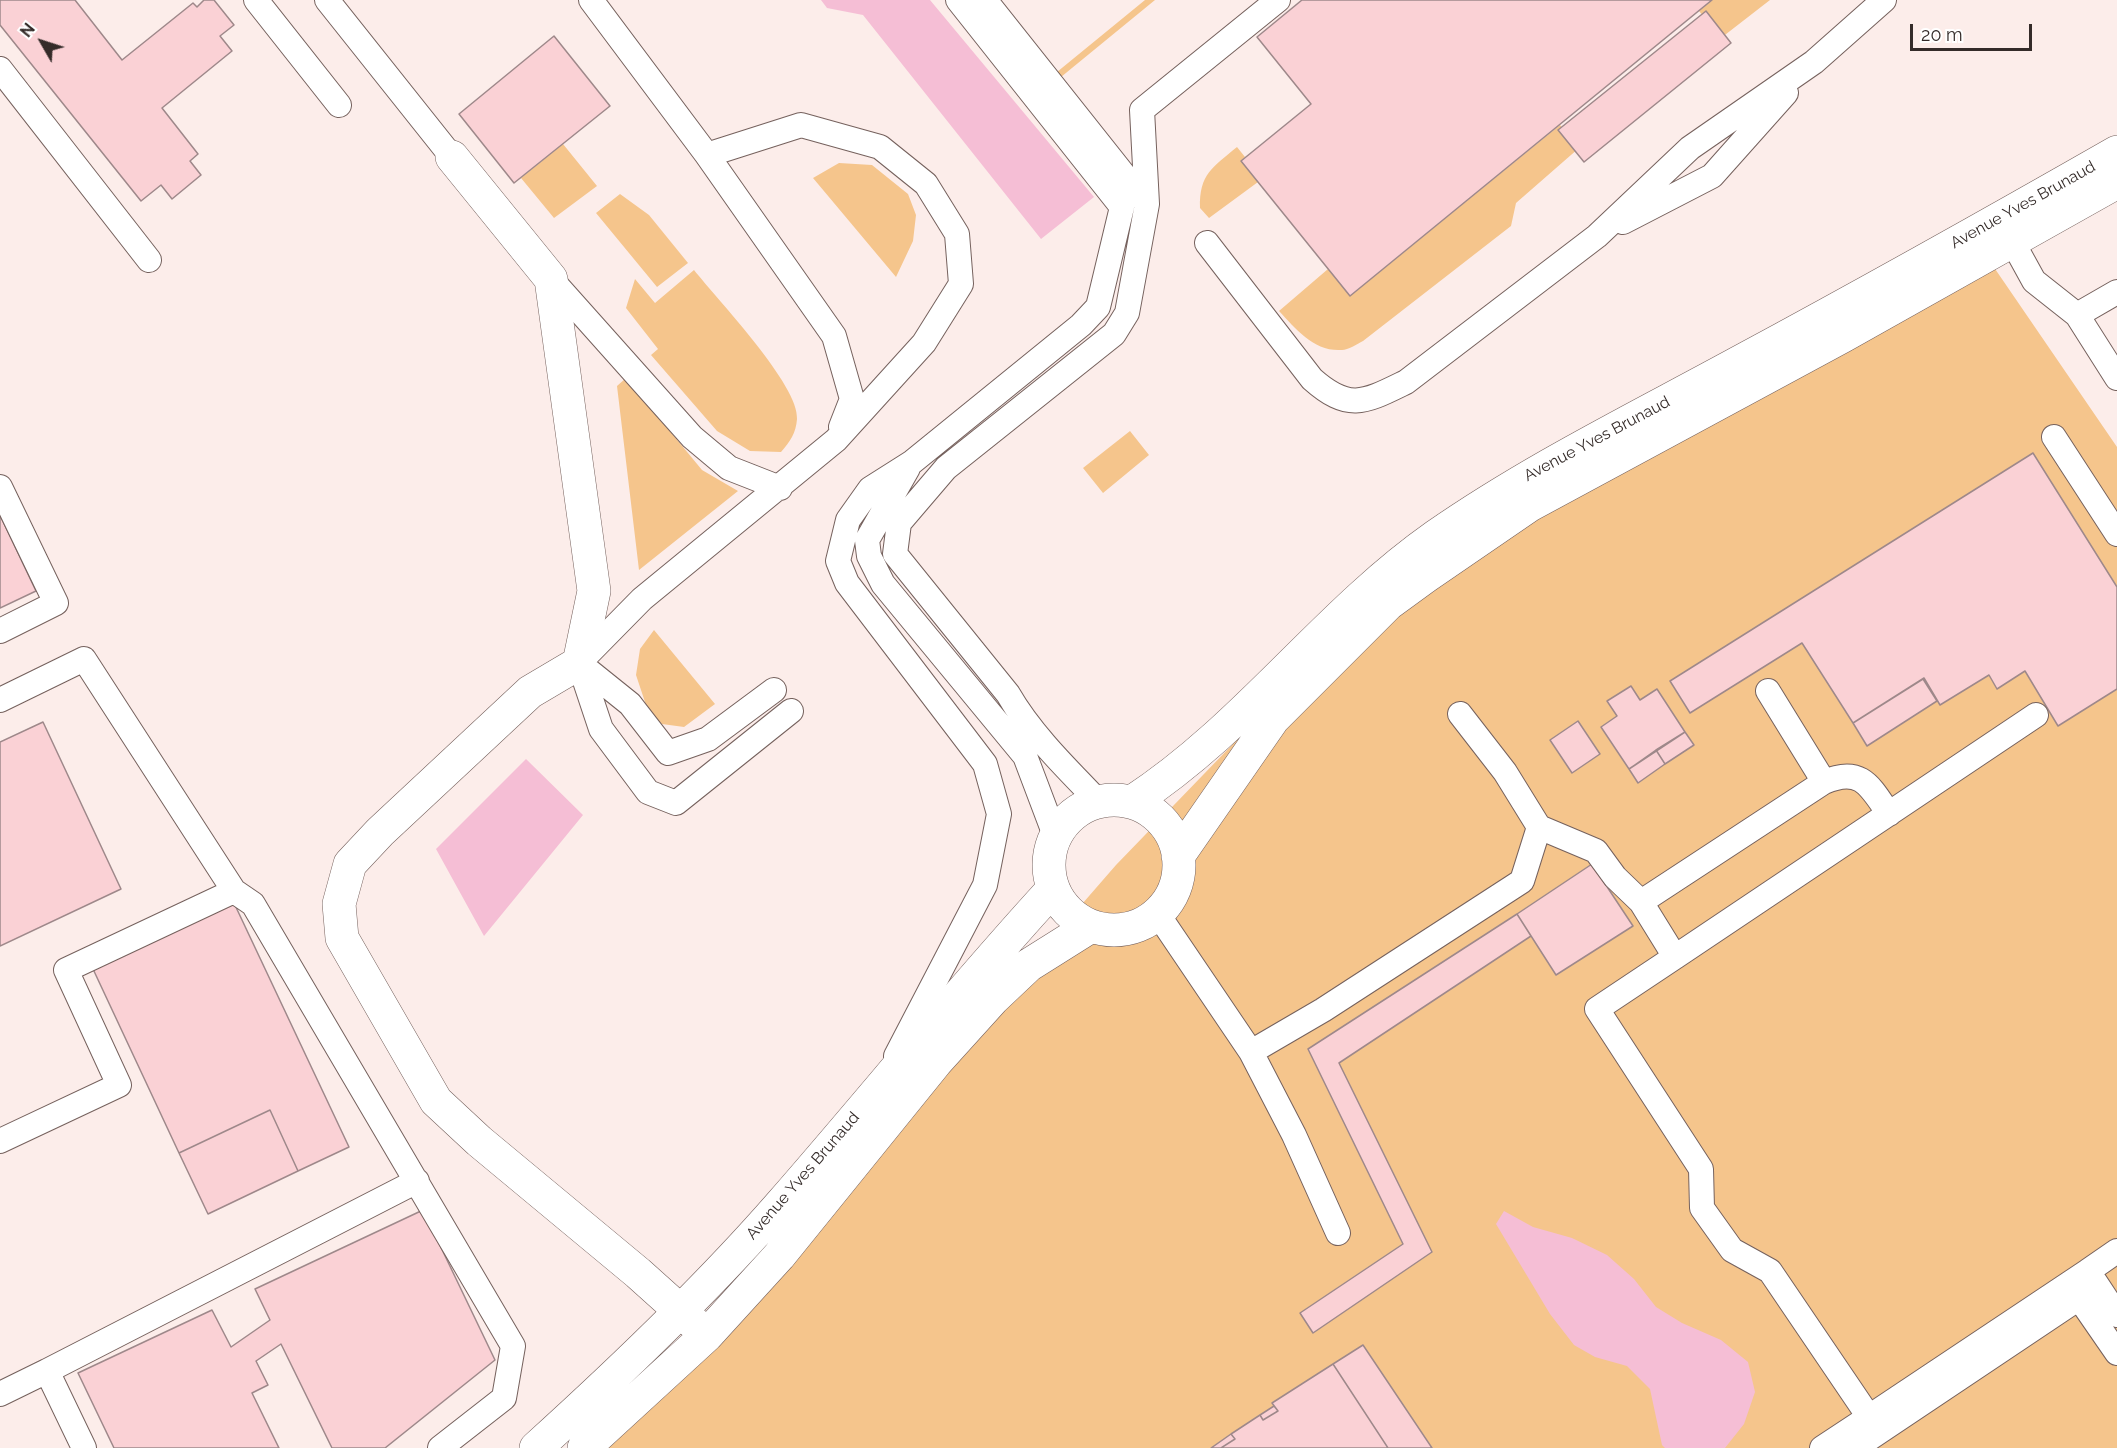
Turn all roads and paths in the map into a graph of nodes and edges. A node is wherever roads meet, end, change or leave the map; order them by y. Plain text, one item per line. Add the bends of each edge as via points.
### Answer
1 (256, 0) edge
2 (327, 0) edge
3 (591, 0) edge
4 (958, 0) edge
5 (985, 0) edge
6 (1278, 0) edge
7 (1884, 0) edge
8 (1814, 62) junction
9 (0, 69) edge
10 (339, 105) dead end
11 (2117, 152) edge
12 (707, 155) junction
13 (452, 157) joint
14 (2117, 182) edge
15 (1146, 204) junction
16 (1597, 236) junction
17 (2012, 241) junction
18 (1207, 243) dead end
19 (149, 260) dead end
20 (551, 279) junction
21 (2117, 292) edge
22 (2077, 315) junction
23 (2117, 378) edge
24 (2054, 437) dead end
25 (836, 440) junction
26 (911, 463) junction
27 (0, 487) edge
28 (780, 488) junction
29 (2117, 534) edge
30 (0, 631) edge
31 (579, 663) junction
32 (774, 690) dead end
33 (1768, 691) dead end
34 (0, 700) edge
35 (791, 711) dead end
36 (1460, 714) dead end
37 (2036, 715) dead end
38 (1824, 782) junction
39 (1099, 802) junction
40 (1132, 802) junction
41 (1889, 814) junction
42 (1539, 826) junction
43 (1056, 838) junction
44 (1178, 856) junction
45 (1053, 889) junction
46 (234, 891) junction
47 (1641, 902) junction
48 (1157, 913) junction
49 (1091, 926) junction
50 (1675, 957) junction
51 (1251, 1052) junction
52 (878, 1090) junction
53 (0, 1141) edge
54 (417, 1181) junction
55 (1338, 1233) dead end
56 (2117, 1251) edge
57 (2088, 1271) junction
58 (679, 1311) junction
59 (2117, 1315) edge
60 (707, 1335) junction
61 (2117, 1353) edge
62 (47, 1371) junction
63 (0, 1394) edge
64 (1869, 1417) junction
65 (84, 1448) edge
66 (440, 1448) edge
67 (536, 1448) edge
68 (584, 1448) edge
69 (1822, 1448) edge
70 (1855, 1448) edge

1 - 10 lane
2 - 13 lane
3 - 12 lane
4 - 26 lane via 1122,207 1098,307
5 - 15 lane
6 - 15 lane via 1142,110
7 - 8 lane
8 - 16 lane via 1690,148
8 - 16 lane via 1712,176
9 - 19 lane
11 - 40 street, Avenue Yves Brunaud via 1868,293 1502,491 1360,596 1210,743
12 - 25 lane via 834,336 852,399
12 - 25 lane via 801,125 880,147 926,183 957,234 961,284 924,343
13 - 20 street
14 - 17 street, Avenue Yves Brunaud
15 - 39 lane via 1127,313 1114,334 946,468 899,523 895,554 1017,709
16 - 18 lane via 1406,382 1354,402 1329,395 1312,379
17 - 22 lane via 2034,281
17 - 44 street, Avenue Yves Brunaud via 1530,505 1388,604 1273,719
20 - 28 lane via 692,436 729,468
20 - 31 street via 594,591
21 - 22 lane
22 - 23 lane
24 - 29 lane
25 - 28 lane
26 - 43 lane via 867,540 869,556 883,584 1025,756
26 - 52 lane via 870,489 848,520 838,561 847,583 985,764 999,814 985,885
27 - 30 lane via 56,603
28 - 31 lane via 642,599
31 - 32 lane via 630,704 668,753 708,739
31 - 35 lane via 601,729 648,792 676,803
31 - 58 street via 530,692 350,864 339,904 342,938 436,1101
33 - 38 lane
34 - 46 lane via 84,659
36 - 42 lane
37 - 41 lane
38 - 41 lane via 1839,776 1864,781
38 - 47 lane
39 - 40 street
39 - 43 street via 1079,810 1062,825
40 - 44 street via 1146,808 1165,825 1174,838
41 - 50 lane
42 - 47 lane via 1596,850 1615,877
42 - 51 lane via 1522,881
43 - 45 street via 1048,867
44 - 48 street via 1178,877 1170,897
45 - 49 street via 1062,905
45 - 52 street, Avenue Yves Brunaud
46 - 53 lane via 66,970 119,1085
46 - 54 lane via 253,904
47 - 50 lane
48 - 49 street via 1126,929
48 - 51 lane
49 - 60 street, Avenue Yves Brunaud via 1029,965 993,999 929,1071 779,1256
50 - 64 lane via 1597,1009 1701,1169 1702,1208 1732,1250 1770,1271
51 - 55 lane
52 - 58 street, Avenue Yves Brunaud via 779,1206
54 - 62 lane
54 - 66 lane via 513,1346 504,1398
56 - 57 lane
57 - 59 lane
57 - 64 lane
58 - 60 street
58 - 67 street, Avenue Yves Brunaud
60 - 68 street, Avenue Yves Brunaud
61 - 70 lane via 2079,1298
62 - 63 lane
62 - 65 lane
64 - 69 lane

